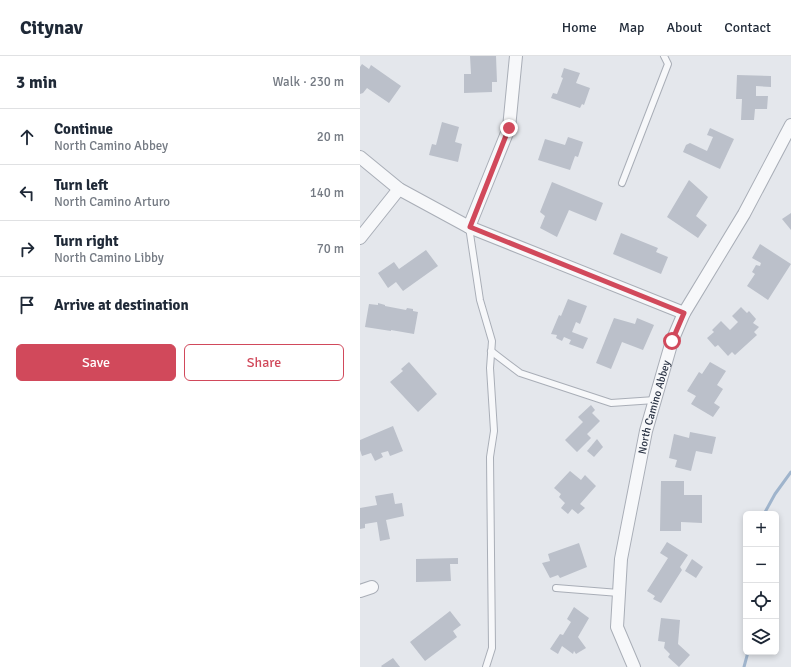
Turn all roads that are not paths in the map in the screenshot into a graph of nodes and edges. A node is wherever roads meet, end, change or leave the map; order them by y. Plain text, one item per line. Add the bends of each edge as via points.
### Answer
1 (516, 56) edge
2 (664, 56) edge
3 (791, 124) edge
4 (360, 157) edge
5 (622, 183) dead end
6 (399, 189) junction
7 (470, 227) junction
8 (360, 238) edge
9 (684, 313) junction
10 (491, 351) junction
11 (656, 400) junction
12 (372, 587) dead end
13 (556, 588) dead end
14 (360, 591) edge
15 (619, 593) junction
16 (486, 667) edge
17 (634, 667) edge

1 - 7 street via 509,128
2 - 5 lane via 668,64
3 - 9 street, North Camino Abbey via 744,214
4 - 6 street
6 - 7 street
6 - 8 street
7 - 9 street
7 - 10 lane via 480,300 492,341
9 - 11 street, North Camino Abbey via 672,341
10 - 11 lane via 520,373 610,402
10 - 16 lane via 494,431 490,457 492,648
11 - 15 street, North Camino Abbey via 646,431 621,559
12 - 14 street
13 - 15 lane
15 - 17 street, North Camino Abbey via 617,627

